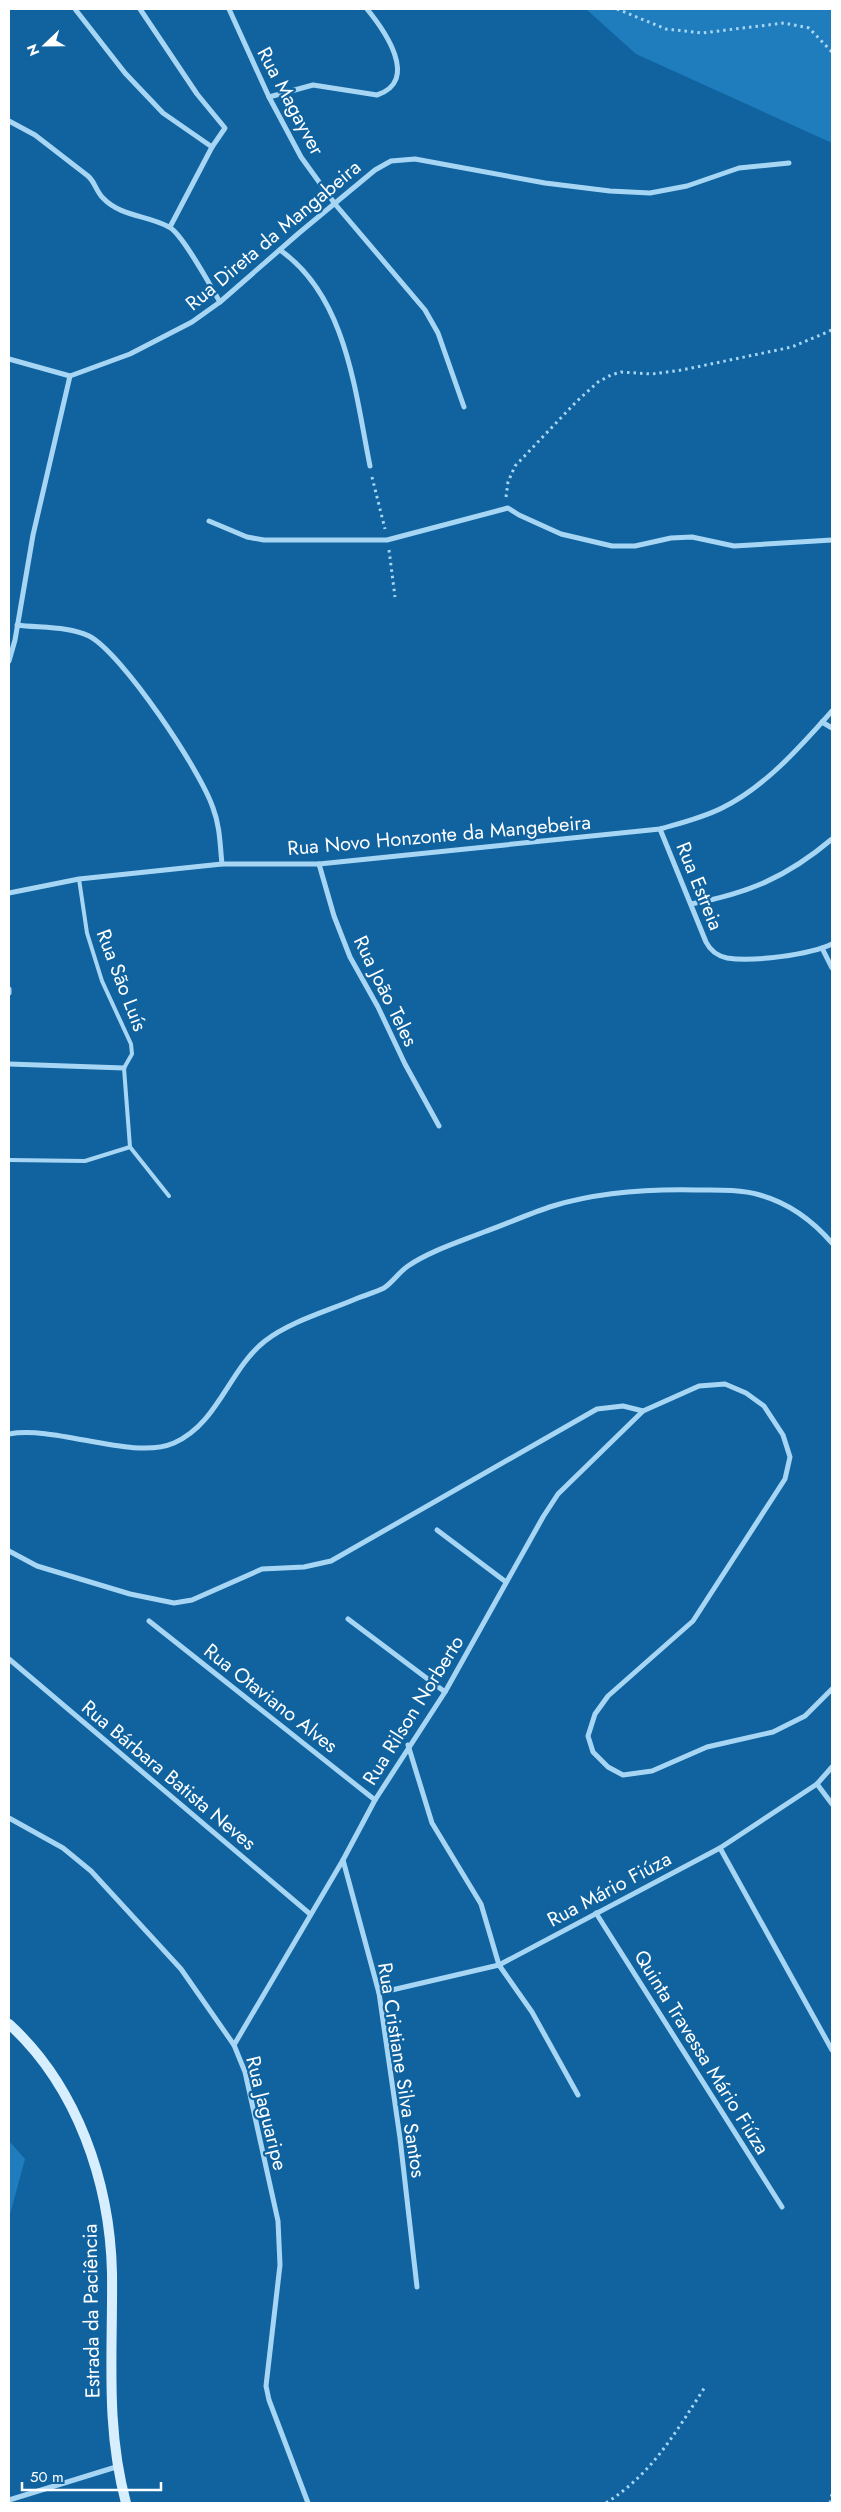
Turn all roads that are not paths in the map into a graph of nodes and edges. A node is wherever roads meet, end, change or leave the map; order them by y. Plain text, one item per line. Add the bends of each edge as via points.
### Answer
1 (75, 9) edge
2 (140, 9) edge
3 (229, 9) edge
4 (367, 9) edge
5 (269, 97) junction
6 (9, 121) edge
7 (212, 147) junction
8 (789, 163) dead end
9 (335, 204) junction
10 (170, 227) junction
11 (280, 250) junction
12 (220, 302) junction
13 (9, 359) edge
14 (70, 376) junction
15 (464, 407) dead end
16 (370, 466) dead end
17 (209, 521) dead end
18 (832, 540) edge
19 (17, 625) junction
20 (10, 657) edge
21 (832, 711) edge
22 (822, 722) junction
23 (832, 728) edge
24 (660, 829) junction
25 (832, 839) edge
26 (222, 864) junction
27 (319, 864) junction
28 (79, 879) junction
29 (9, 893) edge
30 (692, 904) junction
31 (832, 944) edge
32 (822, 948) junction
33 (832, 968) edge
34 (9, 1064) edge
35 (124, 1068) junction
36 (439, 1126) dead end
37 (130, 1147) junction
38 (9, 1160) edge
39 (169, 1196) dead end
40 (832, 1243) edge
41 (643, 1410) junction
42 (9, 1434) edge
43 (436, 1530) dead end
44 (9, 1551) edge
45 (506, 1582) junction
46 (348, 1619) dead end
47 (149, 1621) dead end
48 (9, 1659) edge
49 (832, 1690) edge
50 (444, 1692) junction
51 (408, 1745) junction
52 (832, 1767) edge
53 (817, 1784) junction
54 (375, 1800) junction
55 (832, 1804) edge
56 (9, 1818) edge
57 (720, 1848) junction
58 (343, 1860) junction
59 (596, 1913) junction
60 (310, 1914) junction
61 (499, 1965) junction
62 (379, 1993) junction
63 (9, 2024) edge
64 (234, 2045) junction
65 (832, 2050) edge
66 (578, 2095) dead end
67 (782, 2207) dead end
68 (417, 2287) dead end
69 (116, 2467) junction
70 (9, 2500) edge
71 (126, 2503) edge
72 (308, 2503) edge

1 - 7 street via 125,73 163,113
2 - 7 street via 197,94 225,128
3 - 5 street, Rua Magayver
4 - 5 street via 397,58 397,76 392,87 377,95 313,85
5 - 9 street, Rua Magayver via 301,157
6 - 10 street via 35,135 88,176 102,197 113,206 138,218
7 - 10 street
8 - 9 street, Rua Direta da Mangabeira via 738,168 687,186 650,193 544,184 415,159 391,161 375,170
9 - 11 street, Rua Direta da Mangabeira
9 - 15 street, Rua Magayver via 426,310
10 - 12 street
11 - 12 street, Rua Direta da Mangabeira
11 - 16 street via 307,274 330,311 344,347
12 - 14 street, Rua Direta da Mangabeira via 162,339
13 - 14 street
14 - 19 street via 33,535
17 - 18 street via 247,537 264,540 387,540 508,508 561,534 612,546 635,546 692,537 734,546
19 - 20 street
19 - 26 street via 88,635 108,651 144,694 202,782 214,808
21 - 22 street, Rua Novo Honzonte da Mangebeira
22 - 23 street
22 - 24 street, Rua Novo Honzonte da Mangebeira via 758,786 739,799 690,821
24 - 27 street, Rua Novo Honzonte da Mangebeira
24 - 30 street, Rua Estreia
25 - 30 street via 790,870 752,889
26 - 27 street, Rua Novo Honzonte da Mangebeira
26 - 28 street, Rua Novo Honzonte da Mangebeira
27 - 36 street, Rua João Teles via 350,958
28 - 29 street, Rua Novo Honzonte da Mangebeira
28 - 35 lane, Rua São Luís via 86,933 102,981 131,1044 132,1054
30 - 32 street, Rua Estreia via 710,948 727,958 795,955
31 - 32 street, Rua Estreia
32 - 33 street
34 - 35 street
35 - 37 lane, Rua São Luís
37 - 38 lane via 84,1160
37 - 39 lane
40 - 42 street via 799,1212 758,1194 657,1189 593,1196 554,1206 449,1246 408,1266 383,1288 266,1340 248,1357 204,1421 172,1444 126,1446 50,1434
41 - 44 street via 623,1406 598,1409 331,1561 304,1567 262,1569 192,1600 174,1603 130,1594 37,1566
41 - 45 street, Rua Rilson Norberto via 558,1494
41 - 49 street via 698,1386 726,1384 764,1406 783,1435 790,1457 785,1479 694,1621 608,1696 595,1714 588,1736 593,1752 603,1764 623,1775 652,1771 707,1747 773,1732 805,1716
43 - 45 street
45 - 50 street, Rua Rilson Norberto
46 - 50 street
47 - 54 street, Rua Otaviano Alves
48 - 60 street, Rua Bárbara Batista Neves
50 - 51 street, Rua Rilson Norberto
51 - 54 street, Rua Rilson Norberto
51 - 61 street via 432,1823 481,1904
52 - 53 street, Rua Mário Fiúza
53 - 55 street
53 - 57 street, Rua Mário Fiúza
54 - 58 street, Rua Rilson Norberto
56 - 64 street, Rua Jaguaripe via 63,1848 91,1871 181,1969
57 - 59 street, Rua Mário Fiúza
57 - 65 street
58 - 60 street, Rua Rilson Norberto
58 - 62 street, Rua Cristiane Silva Santos
59 - 61 street, Rua Mário Fiúza
59 - 67 street, Quinta Travessa Mário Fiúza
60 - 64 street, Rua Rilson Norberto
61 - 62 street, Rua Mário Fiúza
61 - 66 street via 532,2012
62 - 68 street, Rua Cristiane Silva Santos
63 - 69 main road, Estrada da Paciência via 49,2066 70,2101 106,2208 112,2271 110,2404
64 - 72 street, Rua Jaguaripe via 245,2072 278,2220 280,2265 266,2386 268,2400
69 - 70 street
69 - 71 main road, Estrada da Paciência

